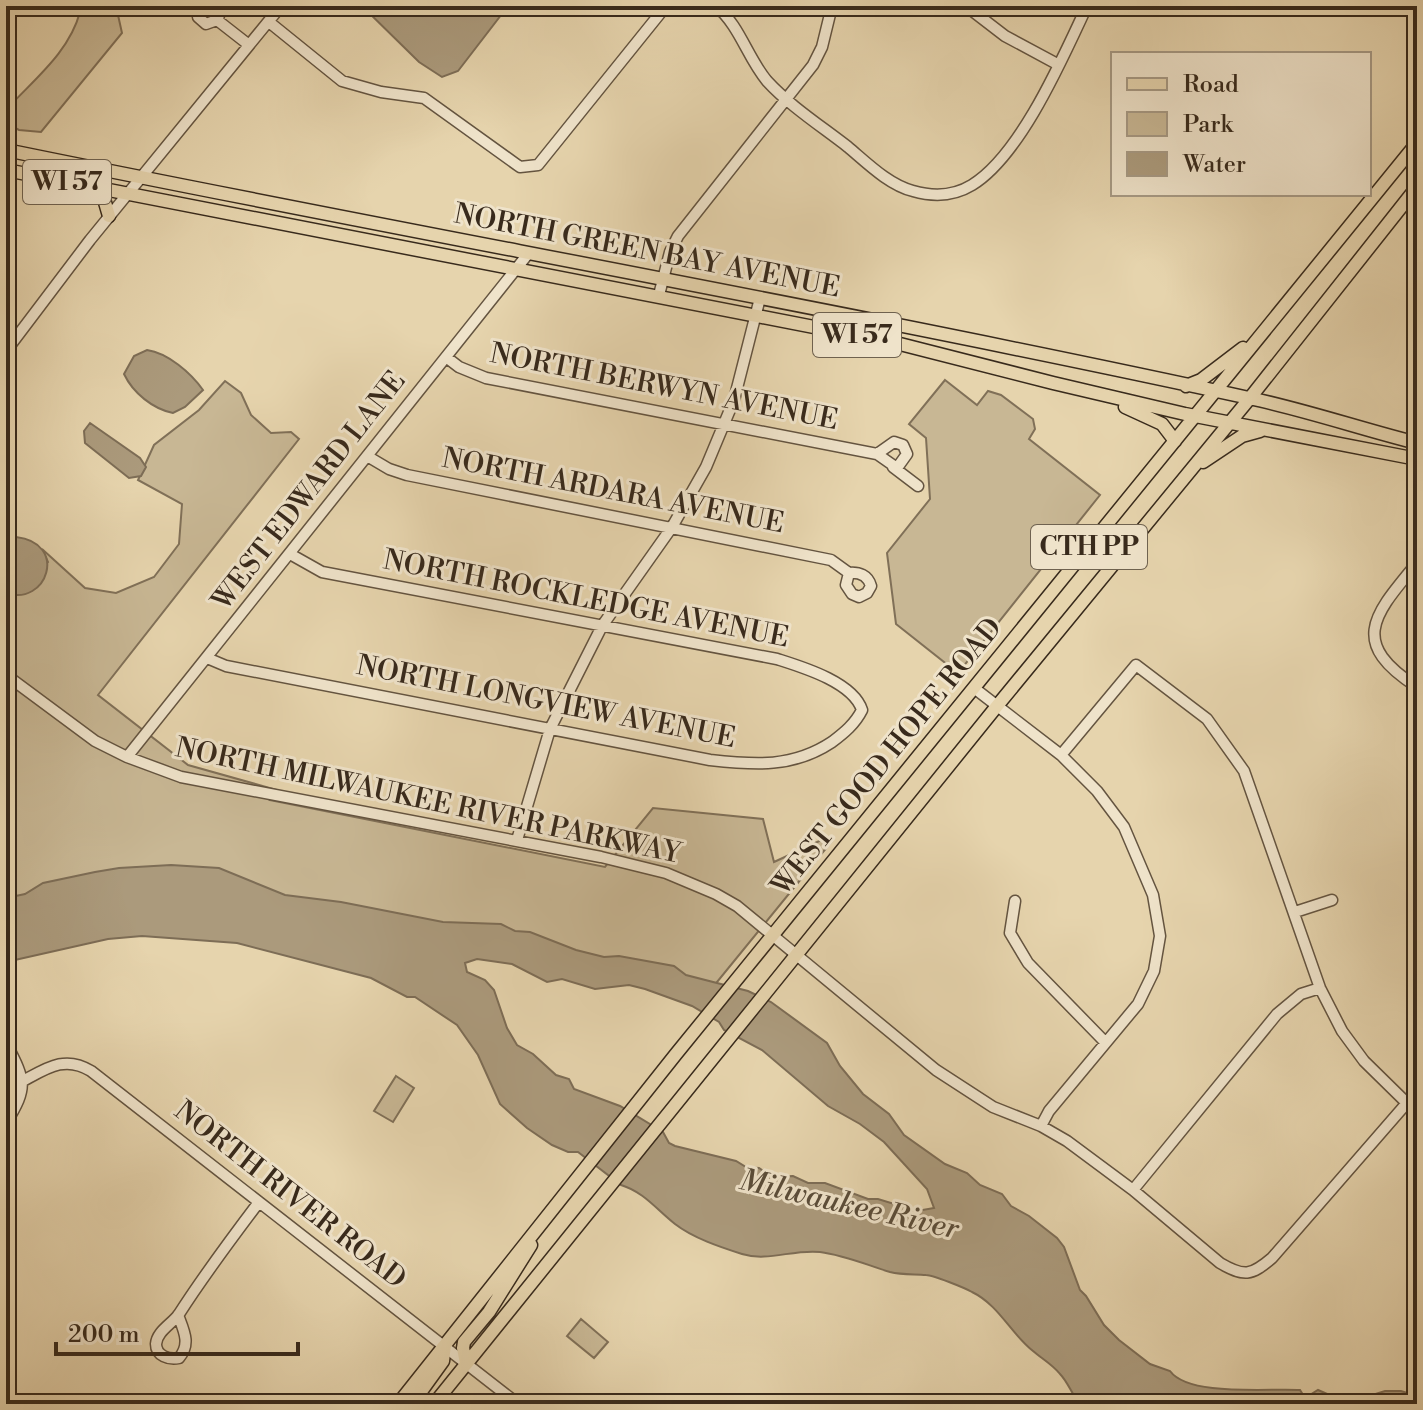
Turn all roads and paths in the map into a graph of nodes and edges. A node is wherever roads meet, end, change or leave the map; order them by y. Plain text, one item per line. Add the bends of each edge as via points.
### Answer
1 (199, 6) edge
2 (218, 6) edge
3 (281, 6) edge
4 (666, 6) edge
5 (716, 6) edge
6 (832, 6) edge
7 (966, 6) edge
8 (1087, 6) edge
9 (217, 20) junction
10 (269, 22) junction
11 (249, 45) junction
12 (1059, 65) junction
13 (786, 99) junction
14 (1417, 143) edge
15 (6, 150) edge
16 (6, 170) edge
17 (140, 179) junction
18 (94, 187) junction
19 (1417, 187) edge
20 (128, 194) junction
21 (109, 216) junction
22 (528, 254) junction
23 (516, 270) junction
24 (663, 280) junction
25 (659, 295) junction
26 (760, 298) junction
27 (756, 316) junction
28 (1261, 334) junction
29 (6, 351) edge
30 (446, 357) junction
31 (1265, 380) junction
32 (1186, 386) junction
33 (1077, 389) junction
34 (1214, 392) junction
35 (1250, 398) junction
36 (1295, 411) junction
37 (1195, 416) junction
38 (1231, 422) junction
39 (725, 424) junction
40 (1267, 429) junction
41 (1175, 441) junction
42 (1417, 443) edge
43 (877, 454) junction
44 (367, 456) junction
45 (1417, 459) edge
46 (893, 467) junction
47 (1191, 470) junction
48 (918, 486) dead end
49 (672, 527) junction
50 (290, 554) junction
51 (1417, 563) edge
52 (849, 573) dead end
53 (602, 626) junction
54 (207, 658) junction
55 (6, 675) edge
56 (1417, 687) edge
57 (974, 688) junction
58 (997, 706) junction
59 (862, 710) joint
60 (550, 729) junction
61 (1061, 755) junction
62 (127, 757) junction
63 (517, 840) junction
64 (1332, 900) dead end
65 (1015, 901) dead end
66 (1295, 912) junction
67 (773, 935) junction
68 (796, 956) junction
69 (1320, 988) junction
70 (1105, 1042) junction
71 (6, 1043) edge
72 (23, 1081) junction
73 (1406, 1104) junction
74 (1417, 1113) edge
75 (6, 1123) edge
76 (1041, 1126) junction
77 (1133, 1190) junction
78 (259, 1202) junction
79 (541, 1224) junction
80 (178, 1315) dead end
81 (445, 1345) junction
82 (466, 1363) junction
83 (398, 1404) edge
84 (412, 1404) edge
85 (434, 1404) edge
86 (518, 1404) edge

1 - 9 street via 200,20
2 - 9 street
3 - 10 street
4 - 10 street via 538,165 520,167 424,98 342,81
5 - 13 street via 735,27 758,69
6 - 13 street via 822,47
7 - 12 street via 1005,36
8 - 12 street
9 - 11 street
10 - 11 street
11 - 17 street
12 - 13 street via 1025,125 990,171 964,189 939,195 911,191 886,178
13 - 24 street via 686,224 670,252
14 - 28 main road, WEST GOOD HOPE ROAD / CTH PP
15 - 17 main road, NORTH GREEN BAY AVENUE / WI 57
16 - 18 main road, NORTH GREEN BAY AVENUE / WI 57
17 - 20 street
17 - 22 main road, NORTH GREEN BAY AVENUE / WI 57
18 - 20 main road, NORTH GREEN BAY AVENUE / WI 57
18 - 21 main road
19 - 31 main road, WEST GOOD HOPE ROAD / CTH PP
20 - 21 street
20 - 23 main road, NORTH GREEN BAY AVENUE / WI 57
21 - 29 street
22 - 23 street, WEST EDWARD LANE
22 - 24 main road, NORTH GREEN BAY AVENUE / WI 57
23 - 25 main road, NORTH GREEN BAY AVENUE / WI 57
23 - 30 street, WEST EDWARD LANE
24 - 25 street
24 - 26 main road, NORTH GREEN BAY AVENUE / WI 57
25 - 27 main road, NORTH GREEN BAY AVENUE / WI 57
26 - 27 street
26 - 32 main road, NORTH GREEN BAY AVENUE / WI 57
27 - 33 main road, NORTH GREEN BAY AVENUE / WI 57 via 896,343
27 - 39 street
28 - 32 main road
28 - 34 main road, WEST GOOD HOPE ROAD / CTH PP
30 - 39 street, NORTH BERWYN AVENUE via 486,378
30 - 44 street, WEST EDWARD LANE
31 - 35 main road, WEST GOOD HOPE ROAD / CTH PP
31 - 36 main road via 1272,394
32 - 34 main road, NORTH GREEN BAY AVENUE / WI 57
33 - 37 main road, NORTH GREEN BAY AVENUE / WI 57
33 - 41 main road via 1156,420
34 - 35 main road, NORTH GREEN BAY AVENUE / WI 57
34 - 37 main road, WEST GOOD HOPE ROAD / CTH PP
35 - 36 main road, NORTH GREEN BAY AVENUE / WI 57
35 - 38 main road, WEST GOOD HOPE ROAD / CTH PP
36 - 42 main road, NORTH GREEN BAY AVENUE / WI 57
37 - 38 main road, NORTH GREEN BAY AVENUE / WI 57
37 - 41 main road, WEST GOOD HOPE ROAD / CTH PP
38 - 40 main road, NORTH GREEN BAY AVENUE / WI 57
38 - 47 main road, WEST GOOD HOPE ROAD / CTH PP
39 - 43 street, NORTH BERWYN AVENUE
39 - 49 street
40 - 45 main road, NORTH GREEN BAY AVENUE / WI 57
40 - 47 main road via 1242,436
41 - 57 main road, WEST GOOD HOPE ROAD / CTH PP
43 - 46 street, NORTH BERWYN AVENUE
43 - 46 street, NORTH BERWYN AVENUE via 894,442 903,445 905,458
44 - 49 street, NORTH ARDARA AVENUE via 407,475
44 - 50 street, WEST EDWARD LANE
46 - 48 street, NORTH BERWYN AVENUE
47 - 58 main road, WEST GOOD HOPE ROAD / CTH PP
49 - 52 street, NORTH ARDARA AVENUE via 814,556
49 - 53 street
50 - 53 street, NORTH ROCKLEDGE AVENUE via 322,572
50 - 54 street, WEST EDWARD LANE
51 - 56 street via 1375,620 1375,641 1386,665
53 - 59 street, NORTH ROCKLEDGE AVENUE via 808,669 846,691
53 - 60 street
54 - 60 street, NORTH LONGVIEW AVENUE
54 - 62 street, WEST EDWARD LANE
55 - 62 street, NORTH MILWAUKEE RIVER PARKWAY via 76,729
57 - 58 street
57 - 67 main road, WEST GOOD HOPE ROAD / CTH PP
58 - 61 street
58 - 68 main road, WEST GOOD HOPE ROAD / CTH PP
59 - 60 street, NORTH LONGVIEW AVENUE via 825,746 778,764 710,760
60 - 63 street
61 - 66 street via 1136,665 1207,719 1244,771
61 - 70 street via 1124,827 1153,895 1160,936 1154,971 1138,1004
62 - 63 street, NORTH MILWAUKEE RIVER PARKWAY via 181,777
63 - 67 street, NORTH MILWAUKEE RIVER PARKWAY via 637,865 689,882 737,906
64 - 66 street
65 - 70 street via 1010,933 1028,963
66 - 69 street
67 - 68 street, NORTH MILWAUKEE RIVER PARKWAY
67 - 79 main road, WEST GOOD HOPE ROAD
68 - 76 street, NORTH MILWAUKEE RIVER PARKWAY via 936,1070 993,1107
68 - 82 main road, WEST GOOD HOPE ROAD
69 - 73 street via 1364,1061
69 - 77 street via 1301,994 1277,1014
70 - 76 street
71 - 72 street
72 - 75 street
72 - 78 street, NORTH RIVER ROAD via 58,1063 84,1066
73 - 74 street
73 - 77 street, NORTH MILWAUKEE RIVER PARKWAY via 1272,1258 1248,1273 1220,1263
76 - 77 street, NORTH MILWAUKEE RIVER PARKWAY
78 - 80 street
78 - 81 street, NORTH RIVER ROAD
79 - 81 main road, WEST GOOD HOPE ROAD
79 - 82 main road via 489,1312 464,1342
81 - 82 street, NORTH RIVER ROAD
81 - 83 main road, WEST GOOD HOPE ROAD
81 - 84 main road via 443,1361
82 - 85 main road, WEST GOOD HOPE ROAD
82 - 86 street, NORTH RIVER ROAD

